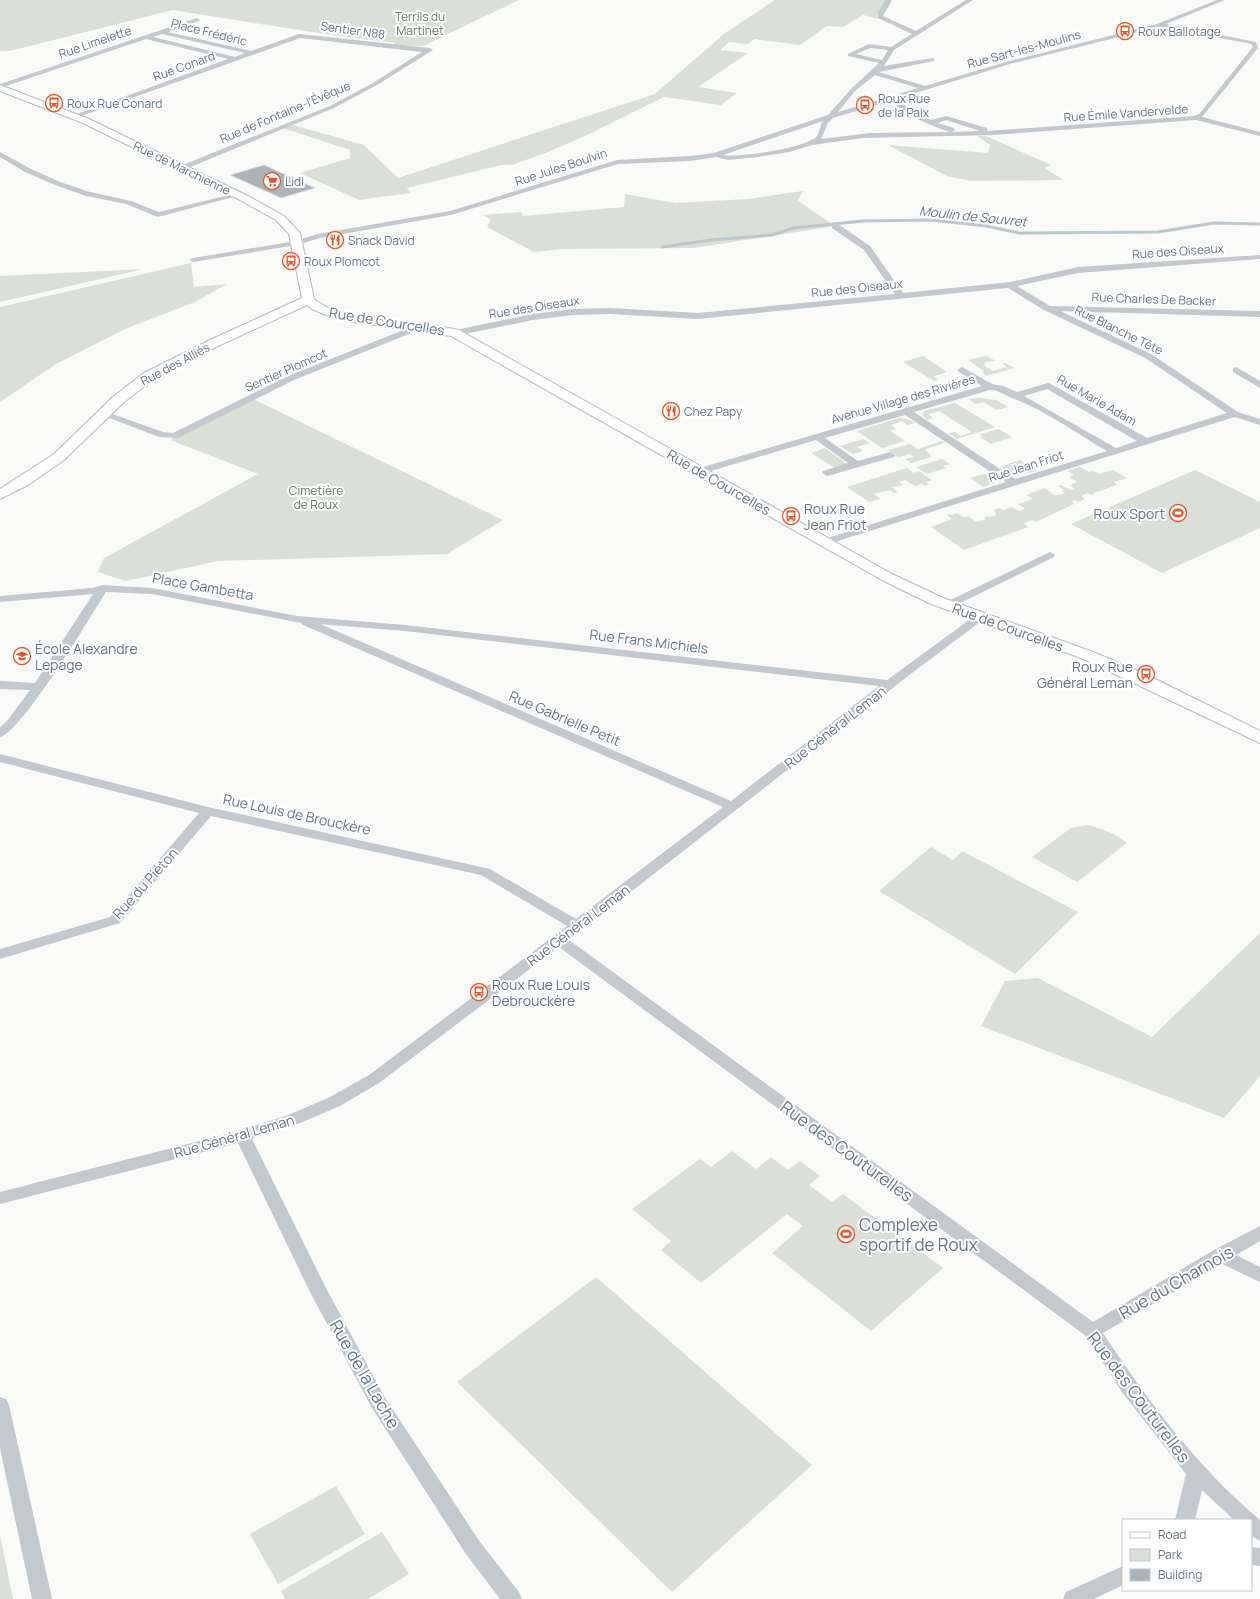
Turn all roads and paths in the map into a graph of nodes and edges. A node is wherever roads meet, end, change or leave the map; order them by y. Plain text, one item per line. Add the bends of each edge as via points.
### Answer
1 (889, 0) edge
2 (970, 0) edge
3 (1222, 0) edge
4 (196, 20) dead end
5 (1159, 25) junction
6 (162, 32) junction
7 (916, 33) junction
8 (299, 36) joint
9 (146, 37) junction
10 (892, 49) junction
11 (431, 50) joint
12 (252, 53) junction
13 (236, 59) junction
14 (932, 60) dead end
15 (882, 62) junction
16 (876, 71) junction
17 (0, 87) edge
18 (926, 88) junction
19 (892, 98) junction
20 (76, 116) junction
21 (831, 116) junction
22 (1196, 118) junction
23 (931, 124) junction
24 (960, 134) junction
25 (994, 134) junction
26 (1260, 134) edge
27 (862, 136) junction
28 (811, 143) junction
29 (0, 154) edge
30 (715, 155) junction
31 (183, 168) junction
32 (237, 195) junction
33 (835, 226) dead end
34 (297, 243) junction
35 (1260, 257) edge
36 (193, 260) dead end
37 (1010, 285) junction
38 (901, 296) junction
39 (308, 300) junction
40 (1047, 308) junction
41 (1260, 314) edge
42 (421, 326) junction
43 (455, 333) junction
44 (962, 370) dead end
45 (1236, 370) dead end
46 (1260, 385) edge
47 (990, 388) junction
48 (1016, 397) junction
49 (906, 411) junction
50 (104, 414) junction
51 (1235, 414) junction
52 (1260, 422) edge
53 (818, 437) junction
54 (1144, 441) junction
55 (1114, 451) junction
56 (890, 455) dead end
57 (856, 464) junction
58 (700, 470) junction
59 (827, 473) dead end
60 (1014, 483) junction
61 (0, 495) edge
62 (825, 542) junction
63 (1050, 555) dead end
64 (103, 588) junction
65 (0, 599) edge
66 (948, 605) junction
67 (980, 617) junction
68 (297, 619) junction
69 (405, 628) joint
70 (386, 657) joint
71 (890, 684) junction
72 (0, 685) edge
73 (39, 687) junction
74 (0, 733) edge
75 (1260, 738) edge
76 (0, 758) edge
77 (732, 806) junction
78 (208, 811) junction
79 (577, 926) junction
80 (560, 940) junction
81 (0, 954) edge
82 (243, 1136) junction
83 (0, 1198) edge
84 (1260, 1233) edge
85 (1220, 1255) junction
86 (1260, 1275) edge
87 (1092, 1331) junction
88 (0, 1405) edge
89 (1196, 1472) junction
90 (1185, 1519) edge
91 (1246, 1519) edge
92 (1252, 1525) edge
93 (1260, 1532) edge
94 (1122, 1576) edge
95 (42, 1599) edge
96 (512, 1599) edge
97 (1073, 1599) edge

1 - 7 street via 880,17
2 - 7 street
3 - 5 street, Rue Sart-les-Moulins
4 - 6 street, Rue Limelette
5 - 18 street, Rue Sart-les-Moulins via 1008,63
5 - 22 street, Rue Émile Vandervelde via 1248,41 1256,47
6 - 9 street, Rue Limelette
6 - 12 street, Place Frédéric
7 - 10 street
8 - 11 street, Sentier N88
8 - 12 street, Rue Conard
9 - 13 street, Place Frédéric
9 - 17 street, Rue Limelette
10 - 15 street
10 - 15 street via 870,46 850,55
11 - 31 street, Rue de Fontaine-l'Évêque via 332,107
12 - 13 street, Rue Conard
13 - 20 street, Rue Conard
14 - 16 street
15 - 16 street
16 - 18 street
16 - 21 street via 853,90
17 - 20 main road, Rue de Marchienne
18 - 19 street, Rue Sart-les-Moulins
19 - 21 street, Rue Sart-les-Moulins
19 - 23 street via 903,109
20 - 31 main road, Rue de Marchienne
21 - 28 street via 825,123 820,137
21 - 30 street, Rue Jules Boulvin
22 - 25 street, Rue Émile Vandervelde
22 - 26 street
23 - 24 street
23 - 25 street via 946,118
23 - 27 street
24 - 25 street, Rue Émile Vandervelde
24 - 27 street, Rue Émile Vandervelde
27 - 28 street
28 - 30 street via 758,155 728,158
29 - 32 street via 28,171 64,186 128,201 158,215
30 - 34 street, Rue Jules Boulvin via 696,159 637,159 617,162 451,213 318,236
31 - 32 main road, Rue de Marchienne
32 - 34 main road, Rue de Marchienne via 280,218 294,233
33 - 38 street via 867,248
34 - 36 street, Rue Jules Boulvin
34 - 39 main road, Rue de Marchienne
35 - 37 street, Rue des Oiseaux via 1078,270
37 - 38 street, Rue des Oiseaux
37 - 40 street, Rue Blanche Tête
38 - 43 street, Rue des Oiseaux via 698,316 610,311 573,312 533,317
39 - 42 main road, Rue de Courcelles via 312,306 331,314
39 - 50 main road, Rue des Alliés via 149,376 128,391
40 - 41 street, Rue Charles De Backer
40 - 51 street, Rue Blanche Tête via 1148,356
42 - 43 main road, Rue de Courcelles
42 - 50 street, Sentier Plomcot via 291,378 175,436 162,435
43 - 58 main road, Rue de Courcelles
44 - 47 street
45 - 46 street
47 - 48 street via 1006,401
47 - 49 street, Avenue Village des Rivières
48 - 54 street, Rue Marie Adam via 1048,386
48 - 55 street via 1031,402
49 - 53 street, Avenue Village des Rivières
49 - 60 street
50 - 61 main road, Rue des Alliés via 59,457
51 - 52 street, Rue Blanche Tête
51 - 54 street, Rue Jean Friot
53 - 57 street, Avenue Village des Rivières
53 - 58 street, Avenue Village des Rivières
54 - 55 street, Rue Jean Friot
55 - 60 street, Rue Jean Friot
56 - 57 street
57 - 59 street
58 - 62 main road, Rue de Courcelles
60 - 62 street, Rue Jean Friot
62 - 66 main road, Rue de Courcelles via 887,577
63 - 66 street
64 - 65 street, Place Gambetta
64 - 68 street, Place Gambetta via 152,591
64 - 73 street
66 - 67 main road, Rue de Courcelles
67 - 71 street, Rue Général Leman
67 - 75 main road, Rue de Courcelles via 1087,655
68 - 69 street, Place Gambetta
68 - 70 street, Place Gambetta
69 - 71 street, Rue Frans Michiels
70 - 77 street, Rue Gabrielle Petit
71 - 77 street, Rue Général Leman
72 - 73 street
73 - 74 street via 11,724
76 - 78 street, Rue Louis de Brouckère
77 - 79 street, Rue Général Leman
78 - 79 street, Rue Louis de Brouckère via 485,872
78 - 81 street, Rue du Piéton via 115,920
79 - 80 street, Rue Général Leman
80 - 82 street, Rue Général Leman via 374,1079 334,1102
80 - 87 street, Rue des Couturelles
82 - 83 street, Rue Général Leman
82 - 96 street, Rue de la Lache via 319,1292 378,1402 473,1548
84 - 85 street, Rue du Charnois
85 - 86 street
85 - 87 street, Rue du Charnois
87 - 89 street, Rue des Couturelles via 1128,1386
88 - 95 street
89 - 90 street
89 - 91 street, Rue des Couturelles
92 - 93 street
94 - 97 street

